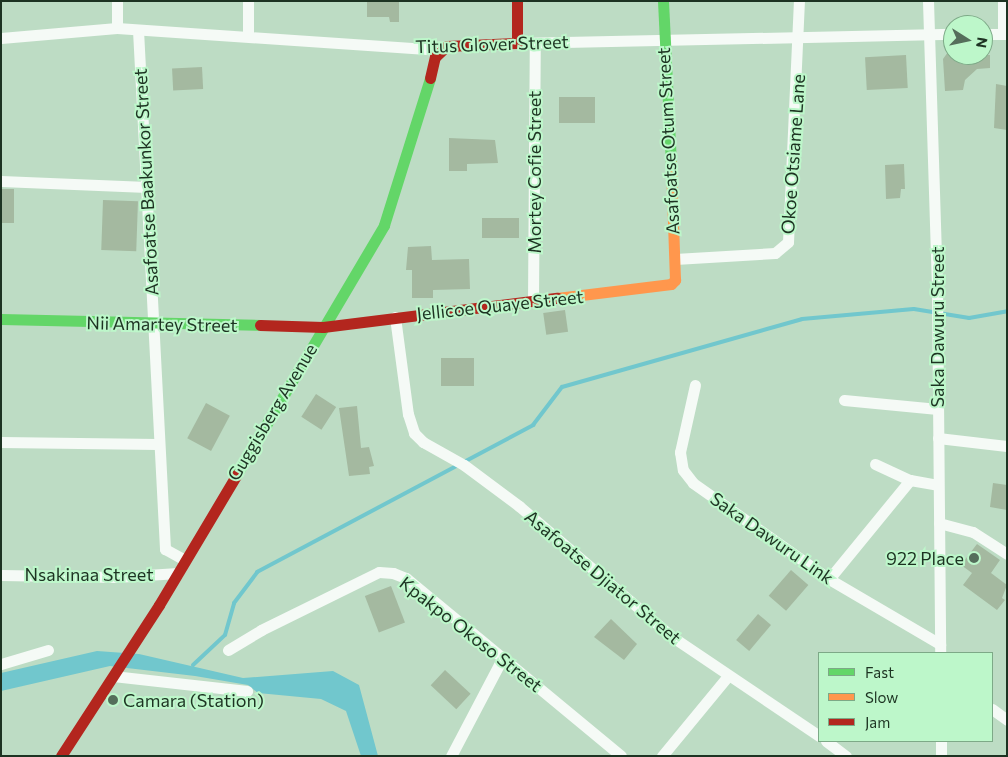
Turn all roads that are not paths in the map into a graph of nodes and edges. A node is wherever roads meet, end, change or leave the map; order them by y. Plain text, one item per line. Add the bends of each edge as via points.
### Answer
1 (117, 1) edge
2 (248, 1) edge
3 (517, 1) edge
4 (663, 1) edge
5 (799, 1) edge
6 (928, 1) edge
7 (1003, 1) edge
8 (117, 28) junction
9 (138, 30) junction
10 (943, 34) edge
11 (1005, 34) edge
12 (929, 35) junction
13 (248, 36) junction
14 (1, 38) edge
15 (662, 39) junction
16 (799, 39) junction
17 (517, 43) junction
18 (535, 43) junction
19 (441, 50) junction
20 (1, 181) edge
21 (148, 187) junction
22 (675, 260) junction
23 (675, 280) joint
24 (533, 301) junction
25 (395, 317) junction
26 (1, 319) edge
27 (154, 324) junction
28 (323, 326) junction
29 (695, 385) dead end
30 (844, 400) dead end
31 (938, 409) junction
32 (938, 438) junction
33 (1, 442) edge
34 (158, 444) junction
35 (1007, 446) edge
36 (875, 464) dead end
37 (910, 480) junction
38 (938, 485) junction
39 (938, 523) junction
40 (1007, 554) edge
41 (185, 560) junction
42 (178, 573) junction
43 (1, 575) edge
44 (829, 579) junction
45 (940, 649) edge
46 (48, 650) dead end
47 (228, 650) dead end
48 (503, 657) junction
49 (1, 664) edge
50 (115, 671) junction
51 (728, 676) junction
52 (247, 691) dead end
53 (993, 710) edge
54 (1007, 720) edge
55 (818, 735) edge
56 (827, 742) edge
57 (941, 742) edge
58 (61, 756) edge
59 (451, 756) edge
60 (621, 756) edge
61 (662, 756) edge
62 (846, 756) edge
63 (941, 756) edge

1 - 8 street
2 - 13 street
3 - 17 street
4 - 15 street, Asafoatse Otum Street
5 - 16 street, Okoe Otsiame Lane
6 - 12 street, Saka Dawuru Street
7 - 11 street
8 - 9 street, Titus Glover Street
8 - 14 street, Titus Glover Street
9 - 13 street, Titus Glover Street
9 - 21 street, Asafoatse Baakunkor Street
10 - 12 street, Titus Glover Street
12 - 16 street, Titus Glover Street
12 - 31 street, Saka Dawuru Street via 938,283
13 - 19 street, Titus Glover Street
15 - 16 street, Titus Glover Street
15 - 18 street, Titus Glover Street
15 - 22 street, Asafoatse Otum Street
16 - 22 street, Okoe Otsiame Lane via 788,242 775,253
17 - 18 street, Titus Glover Street
17 - 19 street, Titus Glover Street via 447,46
18 - 24 street, Mortey Cofie Street
19 - 28 street, Guggisberg Avenue via 432,66 392,206
20 - 21 street
21 - 27 street, Asafoatse Baakunkor Street
22 - 23 street, Asafoatse Otum Street
23 - 24 street, Jellicoe Quaye Street via 671,284 629,292
24 - 25 street, Jellicoe Quaye Street
25 - 28 street, Jellicoe Quaye Street
25 - 51 street, Asafoatse Djiator Street via 408,414 414,433 519,506 618,594
26 - 27 street, Nii Amartey Street
27 - 28 street, Nii Amartey Street
27 - 34 street, Asafoatse Baakunkor Street
28 - 41 street, Guggisberg Avenue
29 - 44 street, Saka Dawuru Link via 680,452 683,470 693,483
30 - 31 street
31 - 32 street, Saka Dawuru Street
32 - 35 street
32 - 38 street, Saka Dawuru Street
33 - 34 street
34 - 41 street, Asafoatse Baakunkor Street via 164,549
36 - 37 street
37 - 38 street
37 - 44 street
38 - 39 street, Saka Dawuru Street
39 - 40 street via 973,532
39 - 45 street, Saka Dawuru Street
41 - 42 street, Guggisberg Avenue
42 - 43 street, Nsakinaa Street via 116,577
42 - 50 street, Guggisberg Avenue
44 - 45 street, Saka Dawuru Link
46 - 49 street
47 - 48 street, Kpakpo Okoso Street via 379,572 406,578
48 - 59 street
48 - 60 street, Kpakpo Okoso Street
50 - 52 street
50 - 58 street, Guggisberg Avenue
51 - 55 street, Asafoatse Djiator Street
51 - 61 street
53 - 54 street
56 - 62 street
57 - 63 street

